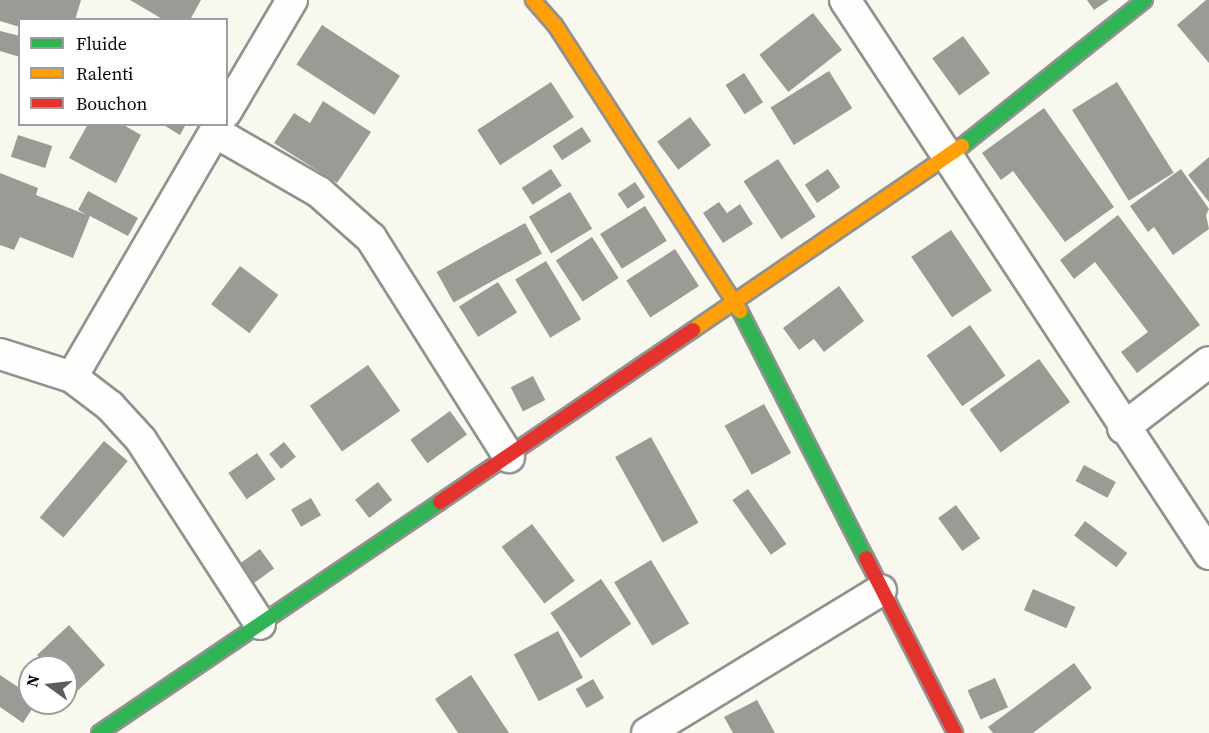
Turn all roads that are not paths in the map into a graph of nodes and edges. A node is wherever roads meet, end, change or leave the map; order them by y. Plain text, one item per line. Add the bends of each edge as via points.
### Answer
1 (292, 0) edge
2 (533, 0) edge
3 (845, 0) edge
4 (1145, 0) edge
5 (228, 109) edge
6 (218, 126) edge
7 (224, 126) edge
8 (950, 156) junction
9 (737, 304) junction
10 (0, 354) edge
11 (1209, 363) edge
12 (72, 377) junction
13 (1123, 428) junction
14 (509, 457) junction
15 (1209, 554) edge
16 (881, 590) junction
17 (260, 624) junction
18 (99, 733) edge
19 (647, 733) edge
20 (955, 733) edge

1 - 5 street
2 - 9 street via 555,25
3 - 8 street
4 - 8 street
6 - 12 street
7 - 14 street via 319,192 370,238
8 - 9 street
8 - 13 street
9 - 14 street
9 - 16 street
10 - 12 street
11 - 13 street
12 - 17 street via 110,406 141,440
13 - 15 street
14 - 17 street
16 - 19 street
16 - 20 street
17 - 18 street

